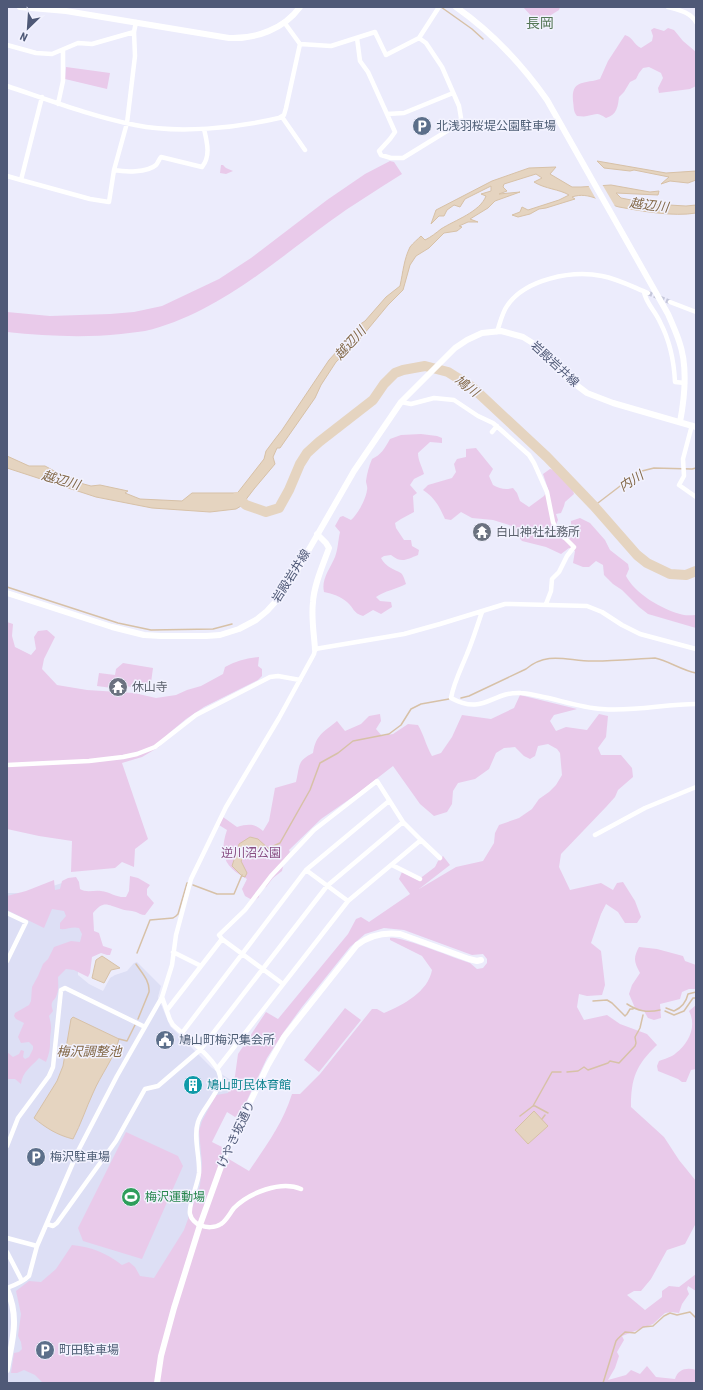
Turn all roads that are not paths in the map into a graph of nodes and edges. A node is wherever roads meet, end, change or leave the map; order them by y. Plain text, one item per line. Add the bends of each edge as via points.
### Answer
1 (20, 7) edge
2 (300, 7) edge
3 (439, 7) edge
4 (456, 7) edge
5 (668, 7) edge
6 (136, 22) junction
7 (284, 22) junction
8 (696, 22) edge
9 (134, 32) junction
10 (357, 38) junction
11 (419, 38) junction
12 (300, 44) junction
13 (7, 45) edge
14 (63, 51) junction
15 (7, 86) edge
16 (453, 93) junction
17 (42, 97) junction
18 (58, 104) junction
19 (387, 114) junction
20 (282, 117) junction
21 (127, 123) junction
22 (204, 129) junction
23 (305, 150) dead end
24 (114, 170) junction
25 (7, 176) edge
26 (21, 180) junction
27 (670, 302) tunnel mouth
28 (696, 312) edge
29 (497, 332) junction
30 (685, 383) junction
31 (401, 402) junction
32 (680, 422) junction
33 (497, 426) junction
34 (694, 426) edge
35 (492, 432) dead end
36 (696, 497) edge
37 (317, 534) junction
38 (7, 593) edge
39 (546, 604) junction
40 (482, 612) junction
41 (314, 649) junction
42 (696, 650) edge
43 (300, 680) junction
44 (696, 704) edge
45 (7, 765) edge
46 (696, 787) edge
47 (389, 801) junction
48 (403, 822) junction
49 (595, 835) dead end
50 (421, 840) junction
51 (440, 858) dead end
52 (392, 865) junction
53 (306, 870) junction
54 (420, 879) dead end
55 (327, 886) junction
56 (348, 901) junction
57 (7, 913) edge
58 (222, 938) junction
59 (173, 952) junction
60 (242, 954) junction
61 (481, 960) dead end
62 (7, 961) edge
63 (200, 966) junction
64 (262, 969) junction
65 (283, 984) junction
66 (162, 997) junction
67 (167, 1010) junction
68 (145, 1027) junction
69 (182, 1033) junction
70 (200, 1050) junction
71 (217, 1069) junction
72 (7, 1146) edge
73 (301, 1189) dead end
74 (47, 1224) junction
75 (200, 1225) junction
76 (7, 1238) edge
77 (37, 1246) junction
78 (7, 1252) edge
79 (22, 1281) junction
80 (7, 1289) edge
81 (7, 1368) edge
82 (157, 1383) edge

1 - 6 street
2 - 7 street
3 - 11 street
4 - 30 street via 504,46 531,77 552,107 668,314 680,342
5 - 8 street via 685,12
6 - 7 street via 230,38 262,34
6 - 9 street
7 - 12 street
9 - 14 street via 92,44 78,43
9 - 21 street via 135,56
10 - 11 street via 375,32 386,55
10 - 12 street via 331,46
10 - 19 street via 360,61 368,72
11 - 16 street via 435,55
12 - 20 street
13 - 14 street via 46,55
14 - 18 street via 63,81
15 - 17 street
16 - 19 street via 404,113
16 - 19 street via 459,106 460,123 403,158 391,158 381,155 379,151 395,132
17 - 18 street
17 - 26 street
18 - 21 street
20 - 22 street
20 - 23 street
21 - 22 street via 178,129
21 - 24 street
22 - 24 street via 208,154 202,167 161,157 156,165 142,170
24 - 26 street via 109,203
25 - 26 street
27 - 28 street
29 - 30 street via 507,306 522,290 546,279 564,276 604,276 646,292 646,299 661,322 669,342 675,382
29 - 31 street, 岩殿岩井線 via 482,333 455,348
29 - 32 street, 岩殿岩井線 via 509,332 529,340 539,347 567,378 587,393
30 - 32 street
31 - 33 street via 411,404 434,398 454,400
31 - 37 street, 岩殿岩井線 via 354,471
32 - 34 street, 岩殿岩井線
33 - 35 street
33 - 39 street via 534,463 547,492 556,529 574,547 552,579
34 - 36 street via 683,459 684,476 679,485
37 - 38 street, 岩殿岩井線 via 292,579 268,612 239,629 220,635 161,636 133,633
37 - 41 street via 329,548 313,601
39 - 40 street via 511,604
39 - 42 street via 594,608 640,634
40 - 41 street via 404,634
40 - 44 street via 452,691 451,698 460,703 484,704 509,694 522,692 603,709
41 - 43 street via 314,654
43 - 45 street via 278,676 261,681 196,715 155,747 137,754 89,761
43 - 59 street via 226,807 191,879
46 - 49 street via 645,808
47 - 48 street
47 - 53 street
47 - 58 street via 377,781 314,830 271,876 245,910 219,935
48 - 50 street
48 - 55 street
50 - 51 street
50 - 52 street
52 - 54 street
52 - 56 street
53 - 55 street
53 - 60 street
55 - 56 street
55 - 64 street
56 - 65 street
57 - 62 street via 26,922
58 - 60 street
58 - 63 street
59 - 63 street
59 - 66 street via 172,965
60 - 64 street
60 - 69 street
61 - 75 street, けやき坂通り via 469,959 390,932 366,938 357,944 284,1037 268,1065 227,1150
63 - 67 street
64 - 65 street
64 - 70 street
65 - 71 street
66 - 67 street
66 - 68 street
67 - 69 street via 170,1020
68 - 72 street via 65,988 61,990 53,1067 18,1118
68 - 74 street via 78,1151
69 - 70 street
70 - 71 street
70 - 74 street via 158,1086 144,1089 116,1141 57,1223 53,1226
71 - 75 street via 220,1077 218,1087 198,1122 196,1133 199,1173 190,1211 192,1219
73 - 75 street via 295,1186 264,1189 244,1200 222,1224 212,1227
74 - 77 street
75 - 82 street, けやき坂通り via 174,1308 161,1356
76 - 77 street
77 - 79 street via 29,1276
78 - 79 street
79 - 80 street
80 - 81 street via 12,1300 14,1328

